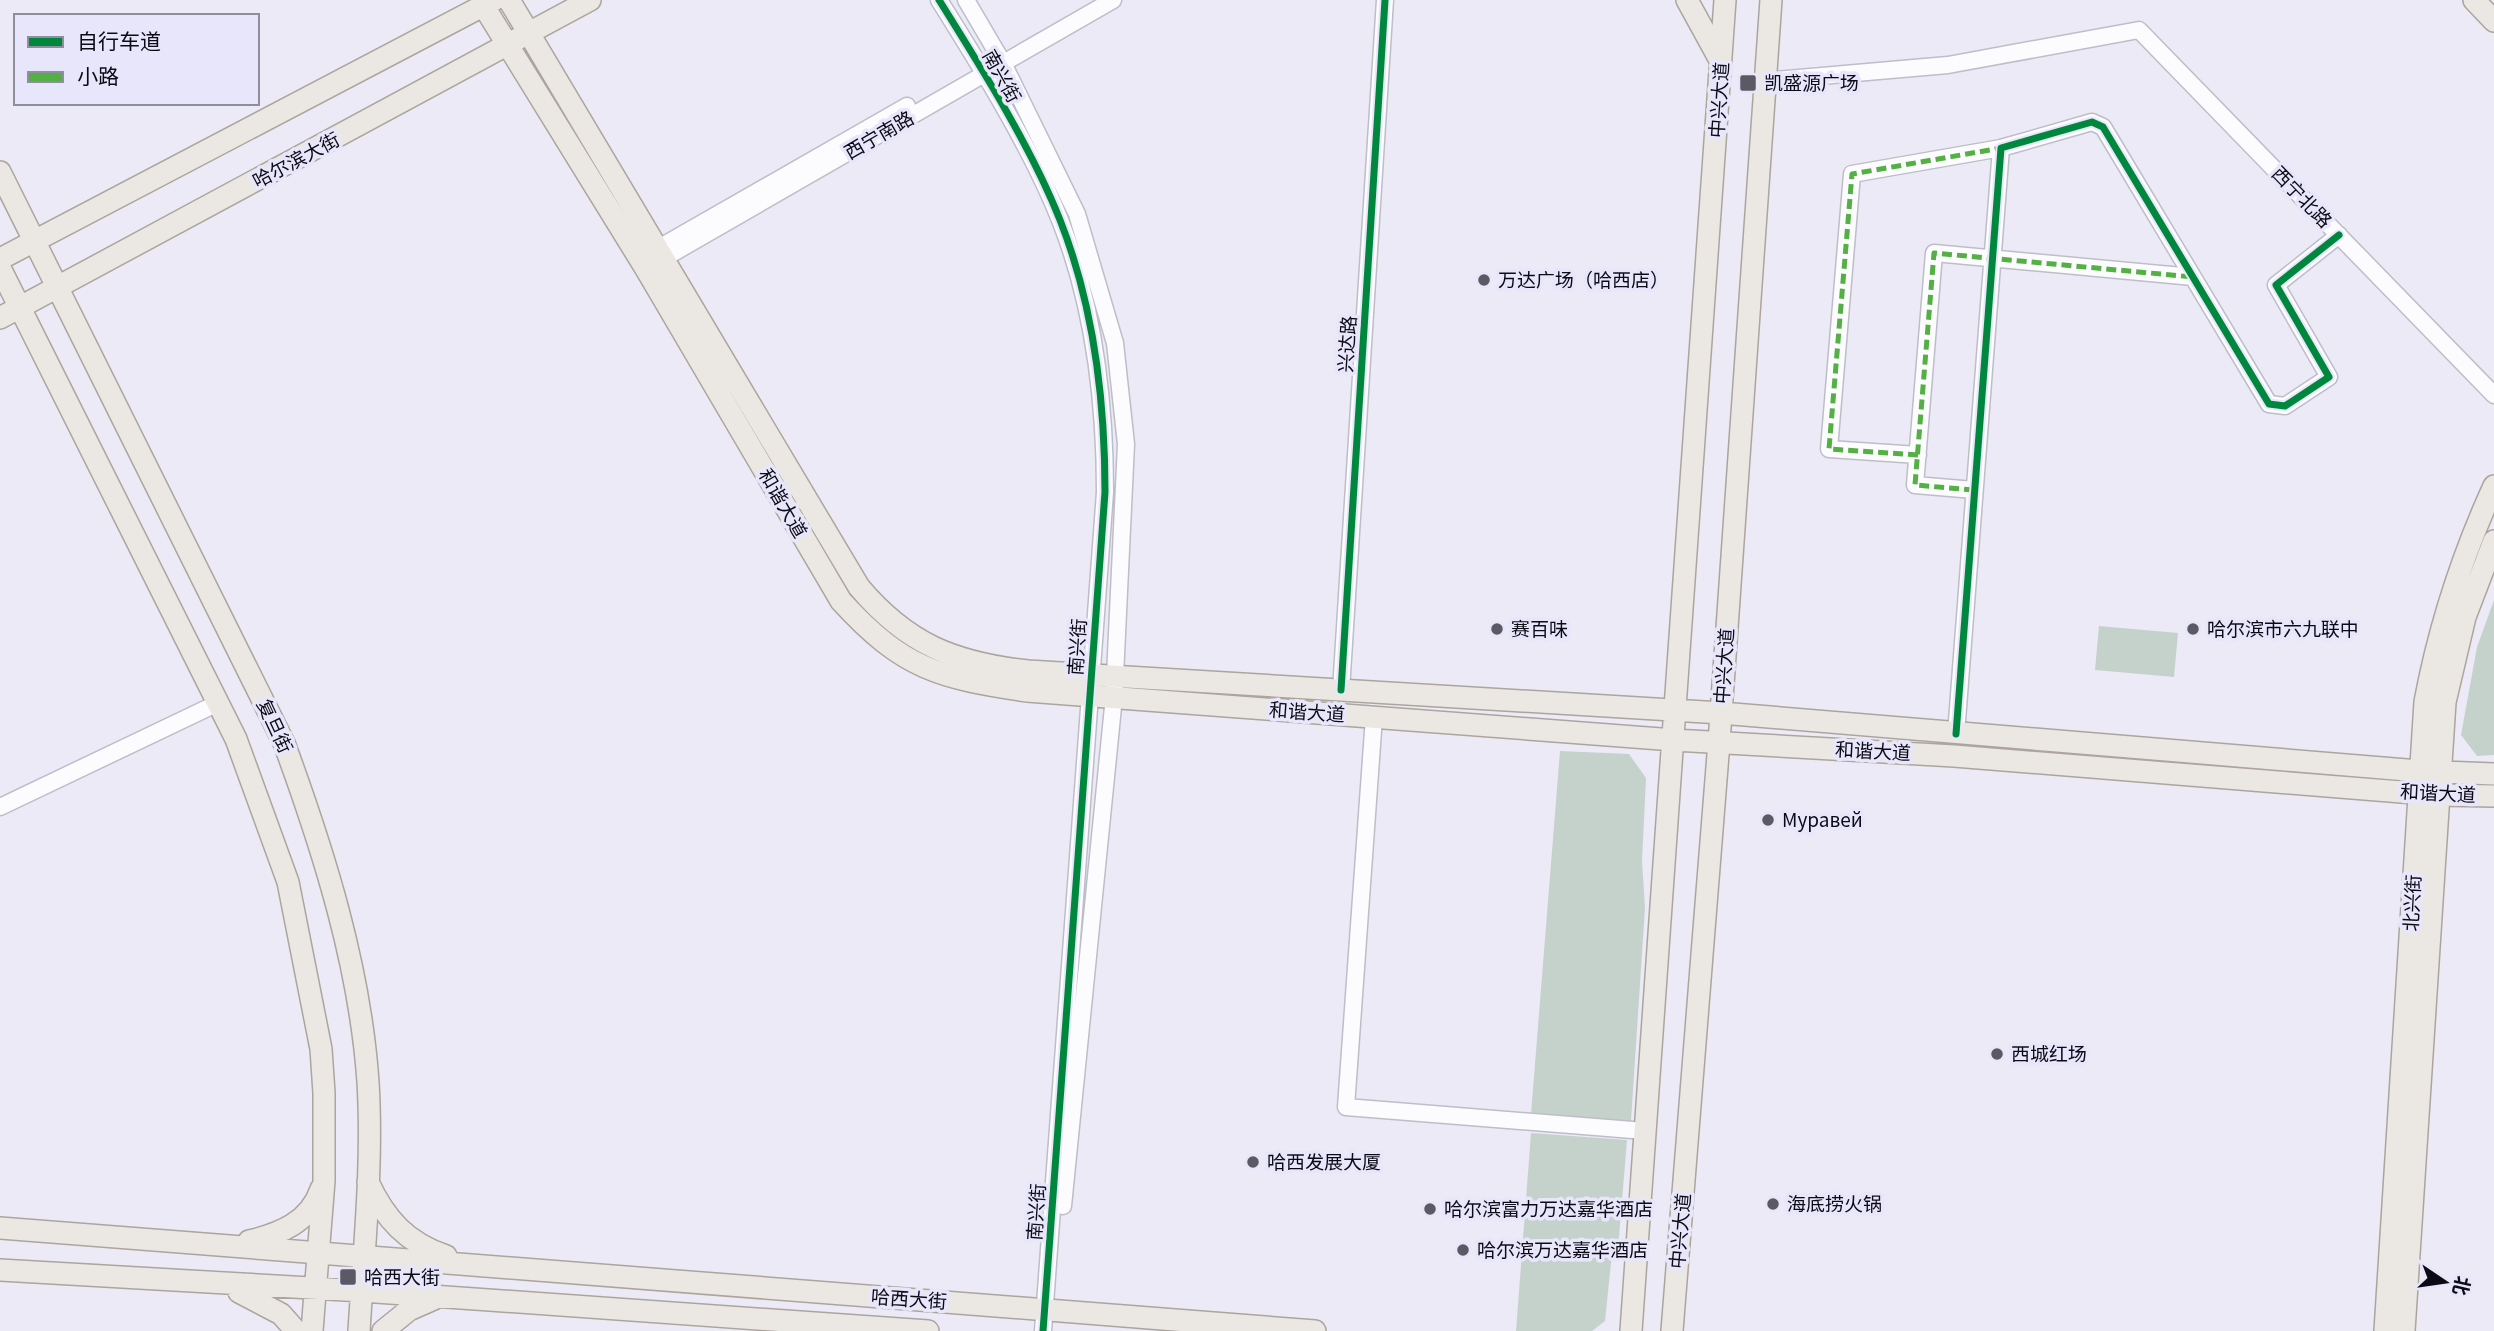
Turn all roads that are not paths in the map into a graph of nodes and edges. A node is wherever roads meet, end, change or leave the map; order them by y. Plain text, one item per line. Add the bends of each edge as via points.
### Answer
1 (509, 0) edge
2 (590, 0) edge
3 (939, 0) edge
4 (966, 0) edge
5 (1091, 0) edge
6 (1113, 0) edge
7 (1385, 0) edge
8 (1687, 0) edge
9 (1726, 0) edge
10 (1771, 0) edge
11 (2474, 0) edge
12 (489, 3) edge
13 (2494, 20) edge
14 (529, 35) junction
15 (508, 46) junction
16 (1001, 59) junction
17 (1721, 62) junction
18 (982, 69) junction
19 (1764, 82) junction
20 (2001, 148) junction
21 (0, 172) edge
22 (2339, 235) junction
23 (35, 241) junction
24 (1992, 258) junction
25 (652, 259) junction
26 (0, 260) edge
27 (0, 268) edge
28 (2193, 277) junction
29 (59, 288) junction
30 (21, 307) junction
31 (0, 318) edge
32 (2494, 395) edge
33 (1918, 454) junction
34 (2494, 486) edge
35 (1975, 490) junction
36 (2494, 541) edge
37 (1090, 685) junction
38 (1114, 686) junction
39 (1341, 690) junction
40 (218, 703) junction
41 (1675, 711) junction
42 (1721, 713) junction
43 (1374, 717) junction
44 (1956, 734) junction
45 (1674, 740) junction
46 (1719, 742) junction
47 (2429, 772) junction
48 (2494, 774) edge
49 (2428, 794) junction
50 (2494, 796) edge
51 (0, 807) edge
52 (1645, 1131) junction
53 (324, 1181) junction
54 (368, 1181) junction
55 (0, 1228) edge
56 (228, 1246) junction
57 (319, 1251) junction
58 (365, 1256) junction
59 (471, 1265) junction
60 (0, 1270) edge
61 (221, 1285) junction
62 (315, 1291) junction
63 (362, 1291) junction
64 (438, 1298) junction
65 (1050, 1317) edge
66 (296, 1331) edge
67 (312, 1331) edge
68 (359, 1331) edge
69 (383, 1331) edge
70 (928, 1331) edge
71 (1043, 1331) edge
72 (1315, 1331) edge
73 (1631, 1331) edge
74 (1672, 1331) edge
75 (2385, 1331) edge
76 (2404, 1331) edge

1 - 14 main road, 和谐大道
2 - 14 main road, 哈尔滨大街
3 - 18 street, 南兴街
4 - 16 street, 南兴街
5 - 16 street, 西宁南路
6 - 16 street, 西宁南路
7 - 39 street, 兴达路
8 - 17 main road
9 - 17 main road, 中兴大道
10 - 19 main road, 中兴大道
11 - 13 main road
12 - 15 main road, 和谐大道
12 - 23 main road
14 - 15 main road, 哈尔滨大街
14 - 25 main road, 和谐大道
15 - 25 main road, 和谐大道
15 - 29 main road, 哈尔滨大街
16 - 18 street, 西宁南路
16 - 38 street, 南兴街 via 1077,214 1115,343 1126,444
17 - 41 main road, 中兴大道
18 - 25 street, 西宁南路
18 - 37 street, 南兴街 via 1061,222 1086,303 1099,371 1105,492
19 - 22 street, 西宁北路 via 1948,65 2139,30
19 - 42 main road, 中兴大道
20 - 24 street
20 - 28 street via 2092,122 2103,127
20 - 33 street via 1852,174 1829,449
21 - 23 main road, 复旦街
22 - 28 street via 2276,285 2329,377 2285,406 2269,404
22 - 32 street, 西宁北路
23 - 26 main road
23 - 29 main road, 复旦街
24 - 28 street
24 - 33 street via 1934,253
24 - 35 street
25 - 37 main road, 和谐大道 via 841,601 870,633 908,660 946,677 1027,691
27 - 30 main road
29 - 30 main road, 哈尔滨大街
29 - 54 main road, 复旦街 via 284,743 317,833 361,1020 368,1080
30 - 31 main road, 哈尔滨大街
30 - 40 main road
33 - 35 street via 1915,485
34 - 47 main road, 北兴街 via 2435,647 2425,702
35 - 44 street
36 - 47 main road, 北兴街 via 2450,669
37 - 38 main road, 和谐大道
37 - 65 street, 南兴街
38 - 39 main road, 和谐大道
38 - 43 main road, 和谐大道
38 - 65 street, 南兴街
39 - 41 main road, 和谐大道
40 - 51 street
40 - 53 main road via 261,802 288,882 321,1049
41 - 42 main road, 和谐大道
41 - 45 main road, 中兴大道
42 - 44 main road, 和谐大道
42 - 46 main road, 中兴大道
43 - 45 main road, 和谐大道
43 - 52 street via 1346,1107
44 - 47 main road, 和谐大道
45 - 46 main road, 和谐大道
45 - 52 main road, 中兴大道
46 - 49 main road, 和谐大道
46 - 74 main road, 中兴大道
47 - 48 main road, 和谐大道
47 - 49 main road, 北兴街
49 - 50 main road, 和谐大道
49 - 75 main road, 北兴街
49 - 76 main road, 北兴街
52 - 73 main road, 中兴大道
53 - 56 main road via 317,1202 304,1218 270,1236
53 - 57 main road
54 - 58 main road, 复旦街
54 - 59 main road via 387,1217 405,1236
55 - 56 main road, 哈西大街
56 - 57 main road, 哈西大街
57 - 58 main road, 哈西大街
57 - 62 main road
58 - 59 main road, 哈西大街
58 - 63 main road, 复旦街
59 - 65 main road, 哈西大街
60 - 61 main road, 哈西大街
61 - 62 main road, 哈西大街
61 - 66 main road via 263,1301
62 - 63 main road, 哈西大街
62 - 67 main road
63 - 64 main road, 哈西大街
63 - 68 main road, 复旦街
64 - 69 main road via 409,1310
64 - 70 main road, 哈西大街
65 - 71 street, 南兴街
65 - 72 main road, 哈西大街

